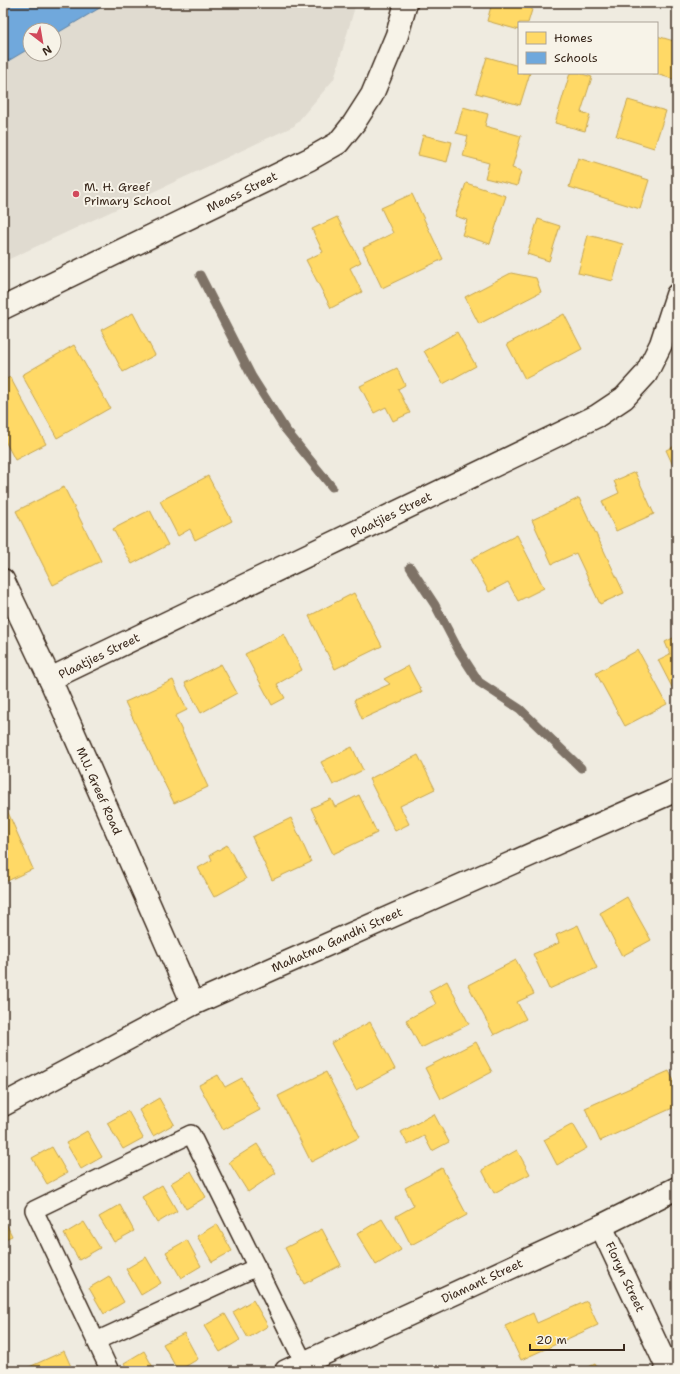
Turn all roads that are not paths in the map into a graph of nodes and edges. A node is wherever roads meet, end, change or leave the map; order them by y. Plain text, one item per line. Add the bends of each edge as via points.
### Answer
1 (406, 3) edge
2 (677, 295) edge
3 (3, 308) edge
4 (3, 580) edge
5 (50, 679) junction
6 (677, 790) edge
7 (193, 1004) junction
8 (3, 1105) edge
9 (677, 1188) edge
10 (601, 1226) junction
11 (256, 1267) junction
12 (96, 1341) junction
13 (295, 1367) edge
14 (110, 1371) edge
15 (669, 1371) edge

1 - 3 street, Meass Street via 397,35 372,95 338,143
2 - 5 street, Plaatjies Street via 661,344 646,374 624,398 597,416
4 - 5 street, M.U. Greef Road
5 - 7 street, M.U. Greef Road
6 - 7 street, Mahatma Gandhi Street
7 - 8 street, Mahatma Gandhi Street
9 - 10 street, Diamant Street
10 - 13 street, Diamant Street
10 - 15 street, Floryn Street
11 - 12 lane
11 - 12 lane via 191,1134 34,1210
11 - 13 lane
12 - 14 lane

